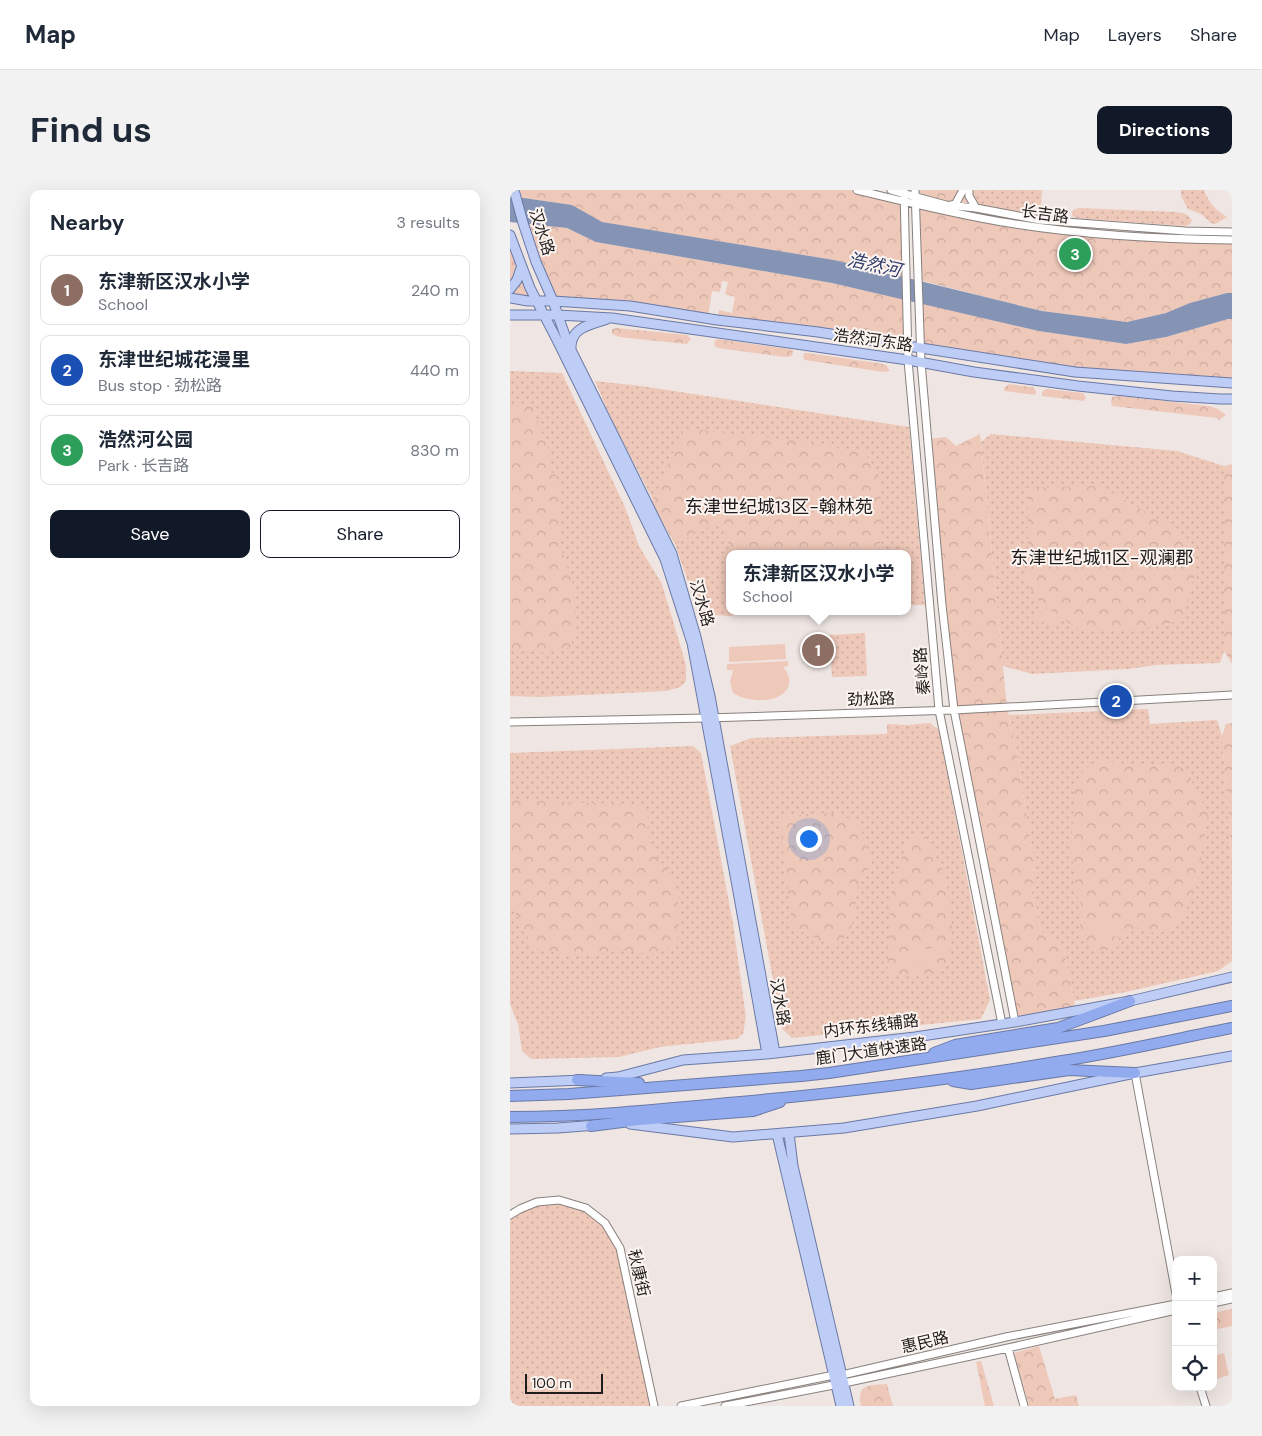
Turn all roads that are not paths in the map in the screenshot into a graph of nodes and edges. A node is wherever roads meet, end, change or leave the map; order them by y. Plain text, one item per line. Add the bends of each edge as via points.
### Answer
1 (514, 190) edge
2 (857, 190) edge
3 (891, 190) edge
4 (963, 190) edge
5 (969, 190) edge
6 (904, 192) edge
7 (916, 197) edge
8 (904, 201) junction
9 (951, 205) junction
10 (976, 208) junction
11 (1232, 232) edge
12 (510, 235) edge
13 (1232, 240) edge
14 (520, 265) junction
15 (510, 289) edge
16 (510, 298) edge
17 (537, 301) junction
18 (553, 301) junction
19 (543, 314) junction
20 (510, 315) edge
21 (558, 315) junction
22 (612, 318) junction
23 (908, 347) junction
24 (920, 349) junction
25 (572, 352) junction
26 (908, 360) junction
27 (921, 362) junction
28 (1232, 383) edge
29 (1232, 399) edge
30 (1232, 695) edge
31 (939, 710) junction
32 (954, 710) junction
33 (710, 718) junction
34 (510, 722) edge
35 (1232, 977) edge
36 (1130, 1001) junction
37 (1232, 1006) edge
38 (1015, 1022) junction
39 (1002, 1024) junction
40 (1232, 1028) edge
41 (771, 1053) junction
42 (1232, 1056) edge
43 (914, 1061) junction
44 (1134, 1073) junction
45 (577, 1080) junction
46 (940, 1080) junction
47 (732, 1082) junction
48 (510, 1083) edge
49 (510, 1096) edge
50 (799, 1096) junction
51 (510, 1118) edge
52 (591, 1126) junction
53 (510, 1129) edge
54 (789, 1133) junction
55 (778, 1134) junction
56 (510, 1215) edge
57 (1172, 1273) edge
58 (1232, 1293) edge
59 (1217, 1296) edge
60 (1232, 1299) edge
61 (1217, 1302) edge
62 (1172, 1311) edge
63 (1172, 1311) edge
64 (1008, 1348) junction
65 (839, 1379) junction
66 (1201, 1391) edge
67 (654, 1406) edge
68 (681, 1406) edge
69 (725, 1406) edge
70 (841, 1406) edge
71 (849, 1406) edge
72 (1024, 1406) edge
73 (1206, 1406) edge

1 - 18 main road, 汉水路 via 522,223
2 - 8 street, 长吉路
3 - 6 street, 长吉路
4 - 9 street via 956,203
5 - 10 street
6 - 7 street, 长吉路
6 - 8 street, 秦岭路
7 - 8 street, 长吉路
7 - 9 street, 长吉路
7 - 13 street, 长吉路 via 1008,223 1076,232
7 - 24 street, 秦岭路
8 - 23 street, 秦岭路
9 - 10 street, 长吉路
10 - 11 street, 长吉路 via 1077,224
12 - 14 main road, 汉水路
14 - 15 main road via 518,280
14 - 17 main road, 汉水路
16 - 17 main road, 浩然河东路
17 - 18 main road, 浩然河东路
17 - 19 main road, 汉水路
18 - 21 main road, 汉水路
18 - 23 main road, 浩然河东路 via 630,306
19 - 20 main road, 浩然河东路
19 - 21 main road, 浩然河东路
19 - 33 main road, 汉水路 via 664,559 692,643
21 - 22 main road, 浩然河东路
21 - 25 main road, 汉水路
22 - 25 main road via 586,326 574,334
22 - 26 main road, 浩然河东路
23 - 24 main road, 浩然河东路
23 - 26 street, 秦岭路
24 - 27 street, 秦岭路
24 - 28 main road, 浩然河东路 via 1075,372
25 - 33 main road, 汉水路 via 672,554 710,696
26 - 27 main road, 浩然河东路
26 - 31 street, 秦岭路
27 - 29 main road, 浩然河东路 via 1078,386
27 - 32 street, 秦岭路
30 - 32 street, 劲松路
31 - 32 street, 劲松路
31 - 33 street, 劲松路
31 - 39 street, 秦岭路
32 - 38 street, 秦岭路
33 - 34 street, 劲松路
33 - 41 main road, 汉水路
35 - 36 main road, 内环东线辅路
36 - 38 main road, 内环东线辅路
36 - 43 highway via 1058,1028 955,1046
37 - 43 highway, 鹿门大道快速路 via 1104,1031
38 - 39 main road, 内环东线辅路
39 - 41 main road, 内环东线辅路
40 - 46 highway via 1062,1061
41 - 45 main road, 内环东线辅路 via 684,1060 618,1077
42 - 44 main road
43 - 47 highway, 鹿门大道快速路
44 - 46 highway via 1069,1070 971,1084
44 - 54 main road via 978,1106 844,1128
44 - 57 street
45 - 47 highway via 638,1083 690,1078
45 - 48 main road, 内环东线辅路
46 - 50 highway
47 - 49 highway, 鹿门大道快速路
50 - 51 highway via 678,1108
50 - 52 highway via 753,1111
52 - 53 main road
52 - 55 main road via 635,1124 733,1137
54 - 55 main road
54 - 65 main road via 793,1166
55 - 65 main road
56 - 67 street, 秋康街 via 537,1202 559,1200 586,1208 605,1223 620,1248
58 - 59 street
60 - 61 street
62 - 65 street, 惠民路 via 1006,1337
63 - 64 street, 惠民路
64 - 65 street, 惠民路
64 - 72 street
65 - 68 street, 惠民路
65 - 69 street, 惠民路
65 - 70 main road
65 - 71 main road
66 - 73 street

